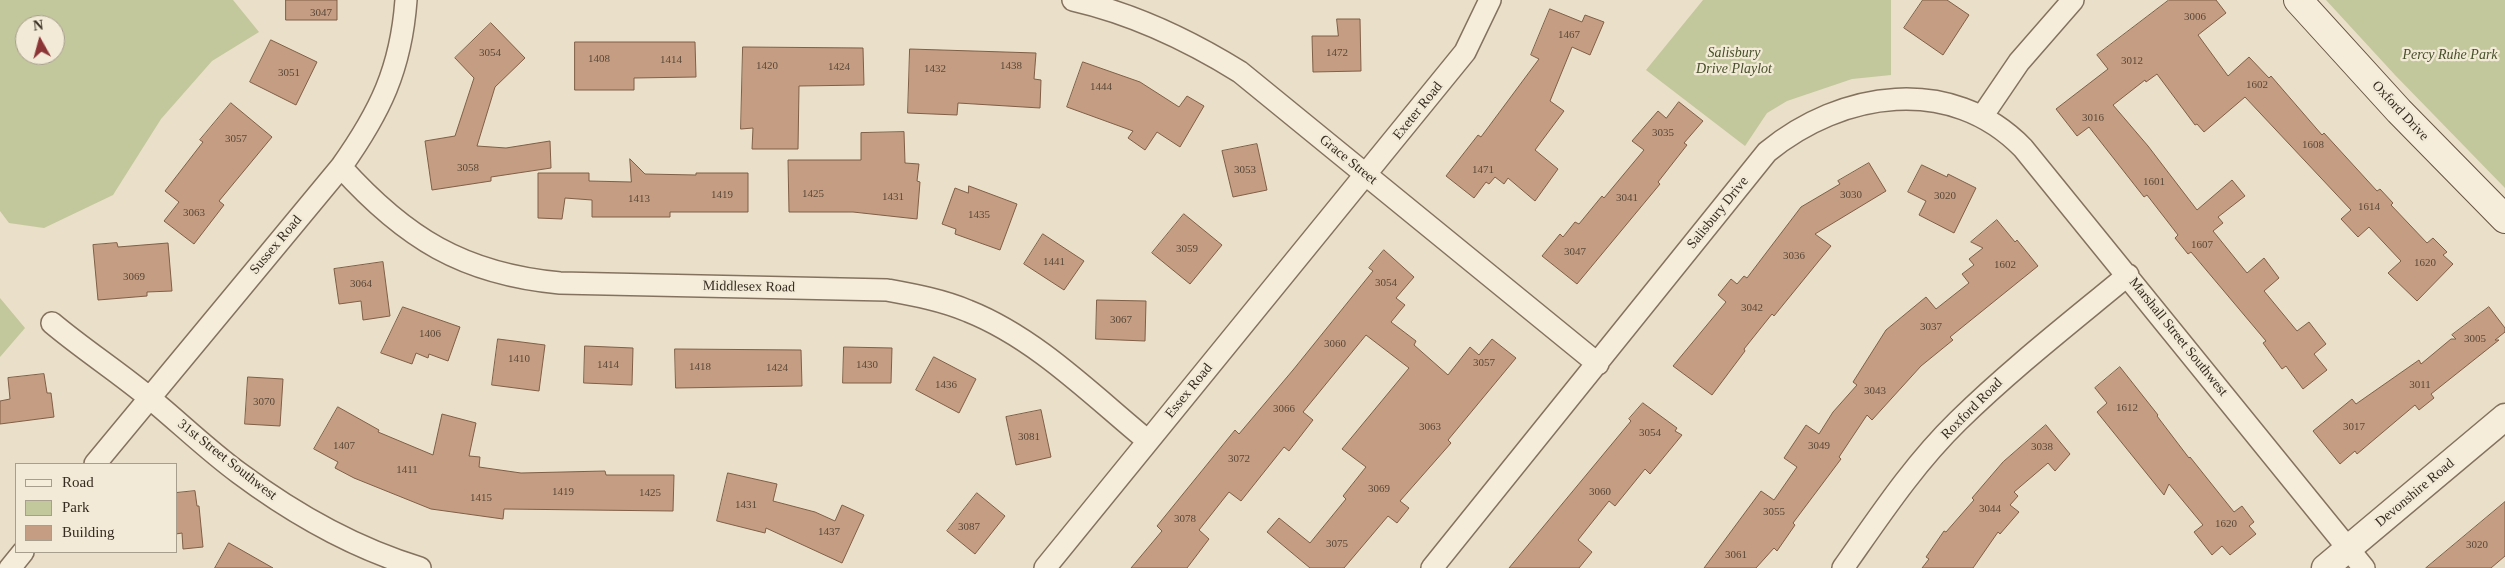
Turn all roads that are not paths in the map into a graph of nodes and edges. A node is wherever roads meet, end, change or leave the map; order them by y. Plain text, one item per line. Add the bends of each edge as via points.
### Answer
1 (406, 0) edge
2 (1073, 0) edge
3 (1490, 0) edge
4 (2073, 0) edge
5 (2298, 0) edge
6 (1983, 115) junction
7 (341, 167) junction
8 (1366, 174) junction
9 (1334, 214) joint
10 (2505, 219) edge
11 (2128, 275) junction
12 (52, 323) dead end
13 (1598, 364) junction
14 (150, 398) junction
15 (2505, 417) edge
16 (1148, 441) junction
17 (96, 463) edge
18 (22, 553) edge
19 (2356, 558) edge
20 (10, 568) edge
21 (420, 568) edge
22 (1045, 568) edge
23 (1432, 568) edge
24 (1843, 568) edge
25 (2325, 568) edge

1 - 7 street, Sussex Road via 399,54 386,91 369,127
2 - 8 street, Grace Street via 1145,21 1200,48 1240,72
3 - 8 street, Exeter Road via 1465,52
4 - 6 street via 2019,62
5 - 10 main road, Oxford Drive via 2399,111
6 - 11 street, Marshall Street Southwest via 2023,148
6 - 13 street, Salisbury Drive via 1950,104 1915,99 1880,100 1846,107 1814,120 1784,138 1767,152
7 - 14 street, Sussex Road
7 - 16 street, Middlesex Road via 370,200 439,250 478,268 521,280 560,284 887,290 928,298 968,311 1006,329 1041,353
8 - 9 street, Exeter Road
8 - 13 street, Grace Street
9 - 16 street, Essex Road
11 - 19 street, Marshall Street Southwest
11 - 24 street, Roxford Road via 2012,370 1956,422 1891,500
12 - 14 street, 31st Street Southwest
13 - 23 street, Salisbury Drive
14 - 17 street, Sussex Road
14 - 21 street, 31st Street Southwest via 238,472 286,506 336,535 390,559
15 - 19 street, Devonshire Road
16 - 22 street, Essex Road
18 - 20 street
19 - 25 street, Devonshire Road

